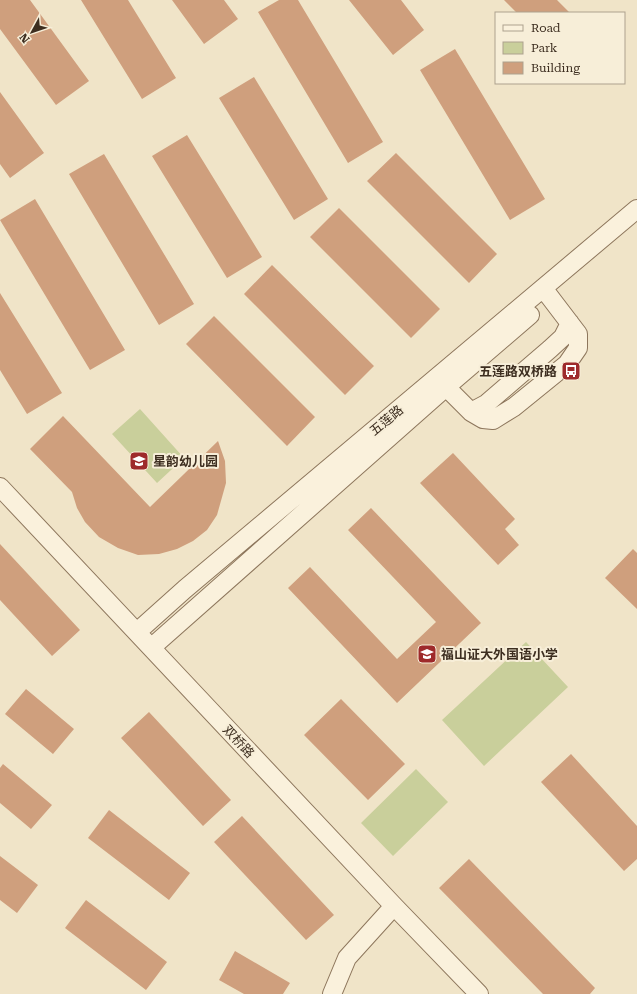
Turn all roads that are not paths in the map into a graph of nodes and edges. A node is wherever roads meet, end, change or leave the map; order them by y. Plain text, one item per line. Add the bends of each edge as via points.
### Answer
1 (637, 209) edge
2 (637, 223) edge
3 (547, 292) junction
4 (439, 384) junction
5 (0, 487) edge
6 (137, 632) junction
7 (152, 647) junction
8 (394, 906) junction
9 (332, 994) edge
10 (479, 994) edge

1 - 3 street, 五莲路
2 - 3 street, 五莲路
3 - 4 street, 五莲路
3 - 4 street via 570,323 563,336 486,404 471,412
4 - 6 street, 五莲路 via 184,589
4 - 7 street, 五莲路
5 - 6 street, 双桥路
6 - 7 street, 双桥路
7 - 8 street, 双桥路
8 - 9 street via 347,958
8 - 10 street, 双桥路

